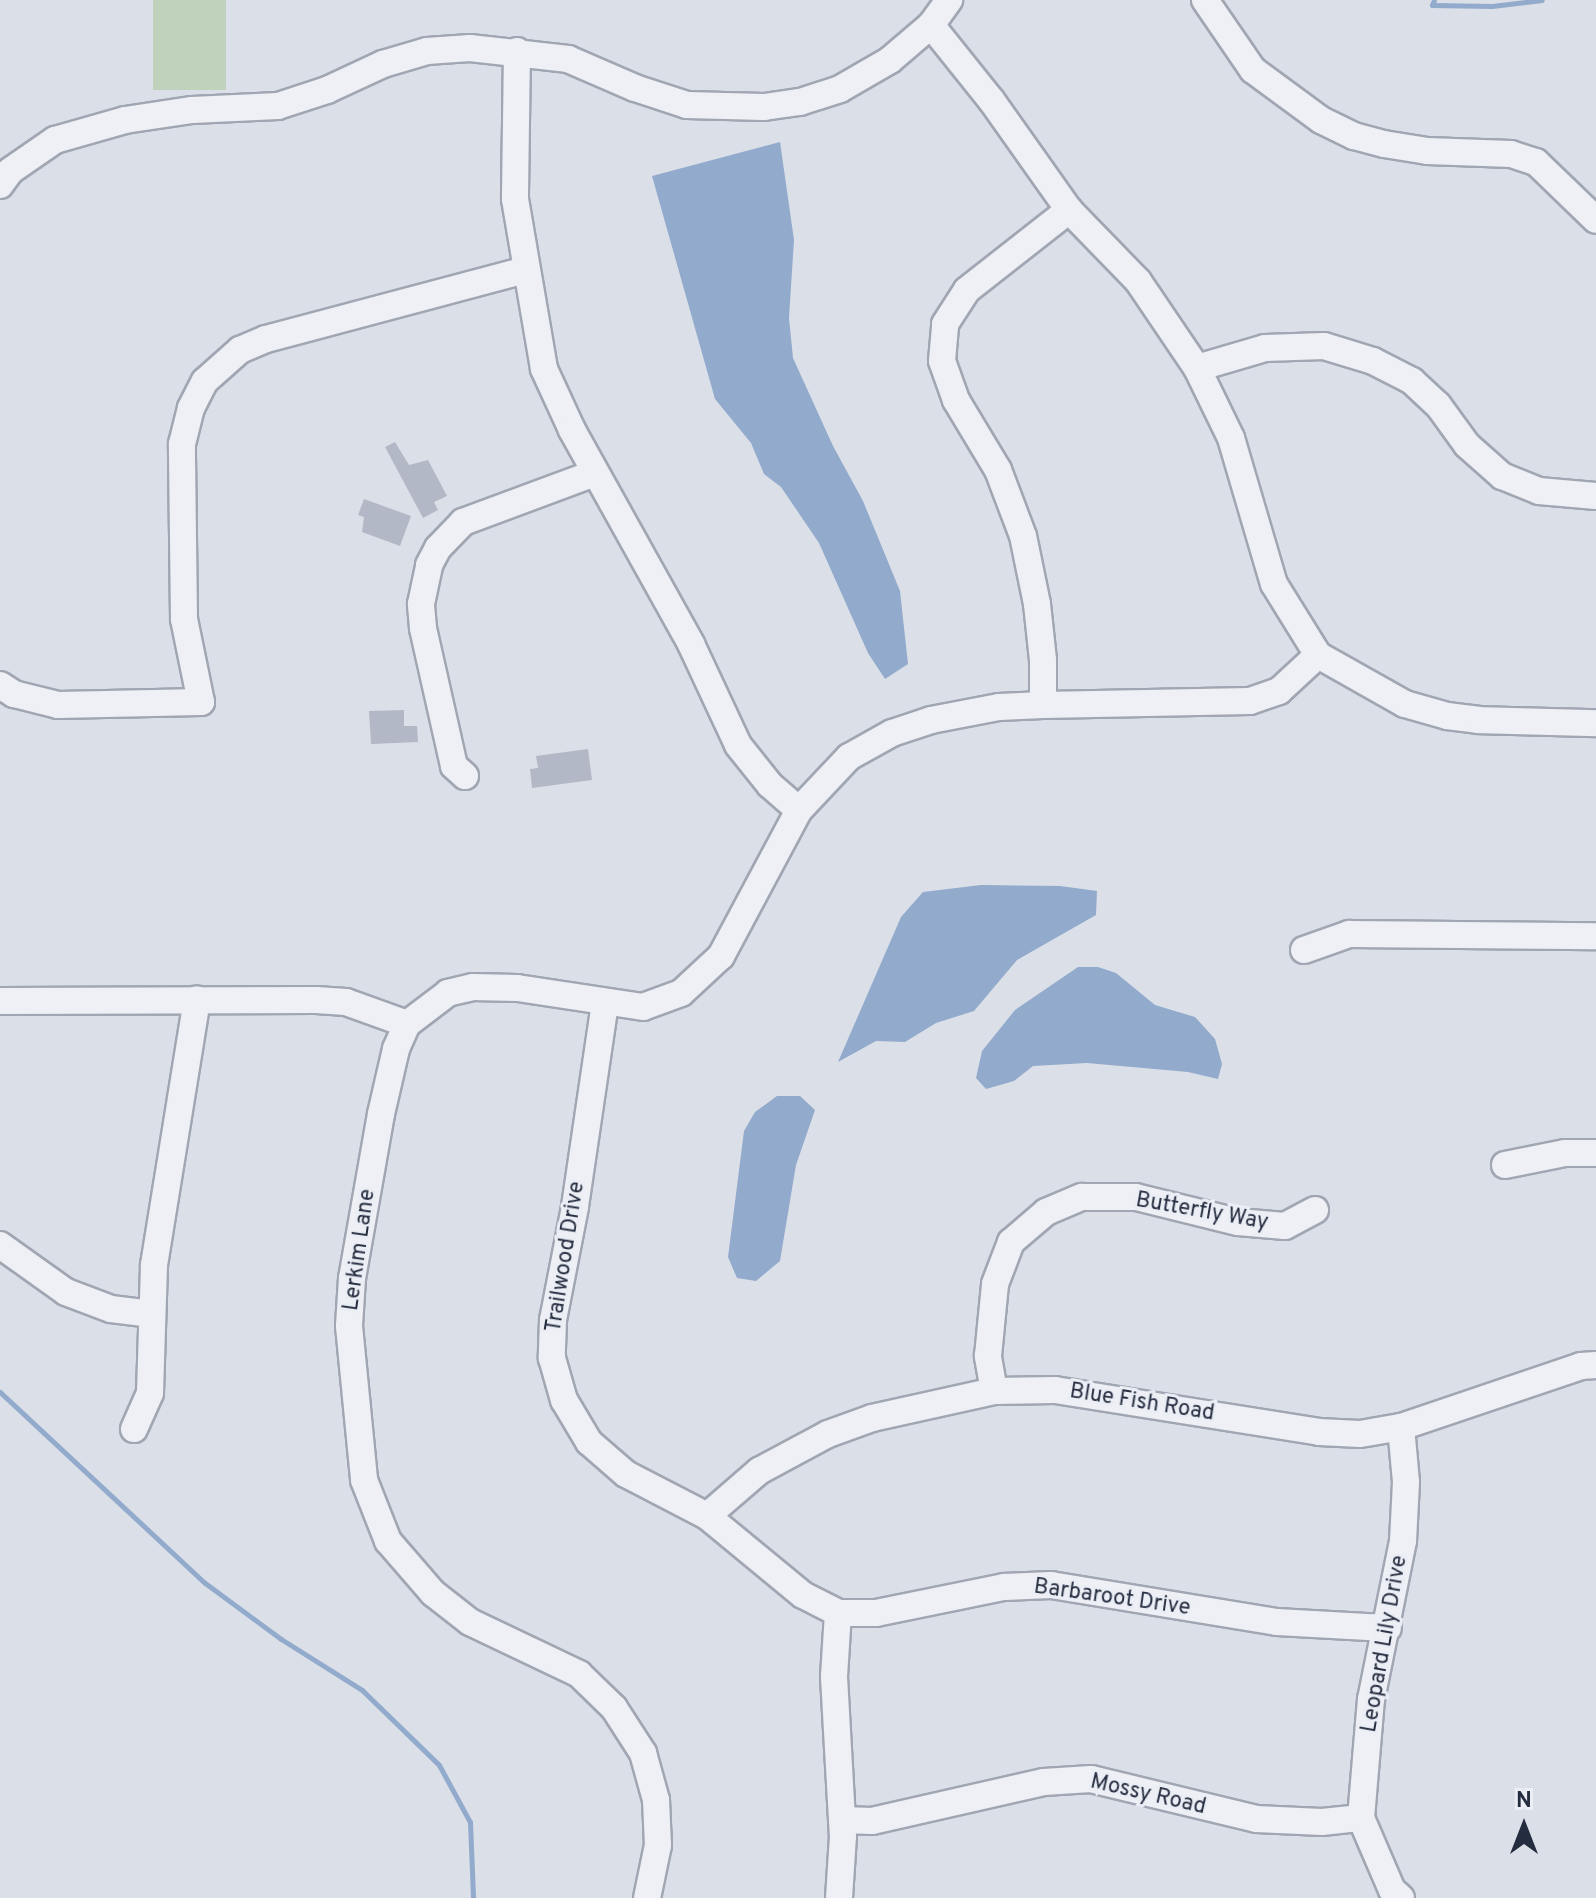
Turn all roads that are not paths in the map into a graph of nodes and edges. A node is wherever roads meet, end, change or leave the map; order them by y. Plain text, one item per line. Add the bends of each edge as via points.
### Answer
1 (949, 0) edge
2 (1205, 0) edge
3 (931, 25) junction
4 (517, 51) junction
5 (3, 172) edge
6 (1069, 210) junction
7 (1596, 220) edge
8 (526, 270) junction
9 (1197, 368) junction
10 (595, 473) junction
11 (1596, 496) edge
12 (1318, 655) junction
13 (0, 685) edge
14 (1043, 705) junction
15 (1596, 723) edge
16 (465, 776) dead end
17 (799, 810) junction
18 (1596, 936) edge
19 (1304, 950) dead end
20 (197, 999) junction
21 (0, 1001) edge
22 (605, 1003) junction
23 (407, 1024) junction
24 (1596, 1153) edge
25 (1505, 1165) dead end
26 (1315, 1210) dead end
27 (0, 1245) edge
28 (152, 1314) junction
29 (1596, 1365) edge
30 (994, 1391) junction
31 (1401, 1427) junction
32 (134, 1429) dead end
33 (707, 1516) junction
34 (838, 1613) junction
35 (1388, 1628) junction
36 (1361, 1818) junction
37 (842, 1820) junction
38 (647, 1898) edge
39 (839, 1898) edge
40 (1401, 1898) edge

1 - 3 street
2 - 7 street via 1253,70 1321,120 1384,144 1511,154 1536,162
3 - 4 street via 890,60 840,89 764,107 687,105 568,59
3 - 6 street
4 - 5 street via 427,51 278,106 125,120 55,140
4 - 8 street via 515,185
6 - 9 street via 1138,281
6 - 14 street via 967,290 945,324 942,361 956,400 998,470 1023,536 1037,604
8 - 10 street via 544,369
8 - 13 street via 266,339 240,350 205,381 182,444 184,619 201,702 58,705
9 - 11 street via 1265,348 1324,346 1373,361 1412,381 1438,405 1467,445 1502,476 1539,491
9 - 12 street via 1231,438 1274,584
10 - 16 street via 463,522 429,565 423,582 423,628 454,766
10 - 17 street via 691,644 738,745 770,785
12 - 14 street via 1279,691 1250,701
12 - 15 street via 1405,704 1447,716
14 - 17 street via 999,707 892,733 849,757
17 - 22 street via 721,956 700,978 665,1002 643,1007
18 - 19 street via 1349,934
20 - 21 street
20 - 23 street via 346,1002
20 - 28 street via 154,1265
22 - 23 street via 517,988 473,987 448,993
22 - 33 street, Trailwood Drive via 553,1320 552,1358 564,1400 589,1442 626,1474
23 - 38 street, Lerkim Lane via 381,1114 352,1278 349,1326 364,1480 388,1541 433,1593 470,1622 579,1674 614,1708 643,1753 656,1800 658,1845
24 - 25 street via 1565,1153
26 - 30 street, Butterfly Way via 1285,1226 1238,1222 1136,1197 1082,1197 1046,1212 1011,1242 995,1284 988,1356
27 - 28 street via 66,1292 111,1309
28 - 32 street via 150,1393
29 - 31 street, Blue Fish Road
30 - 31 street, Blue Fish Road via 1055,1390 1319,1432 1360,1434
30 - 33 street, Blue Fish Road via 872,1418 828,1434 759,1471
31 - 35 street, Leopard Lily Drive via 1406,1482 1403,1541
33 - 34 street, Trailwood Drive via 803,1595
34 - 35 street, Barbaroot Drive via 876,1613 1004,1587 1051,1585 1277,1622
34 - 37 street via 834,1677
35 - 36 street, Leopard Lily Drive via 1371,1699
36 - 37 street, Mossy Road via 1256,1819 1091,1779 1044,1782 872,1821
36 - 40 street, Leopard Lily Drive via 1392,1890
37 - 39 street

